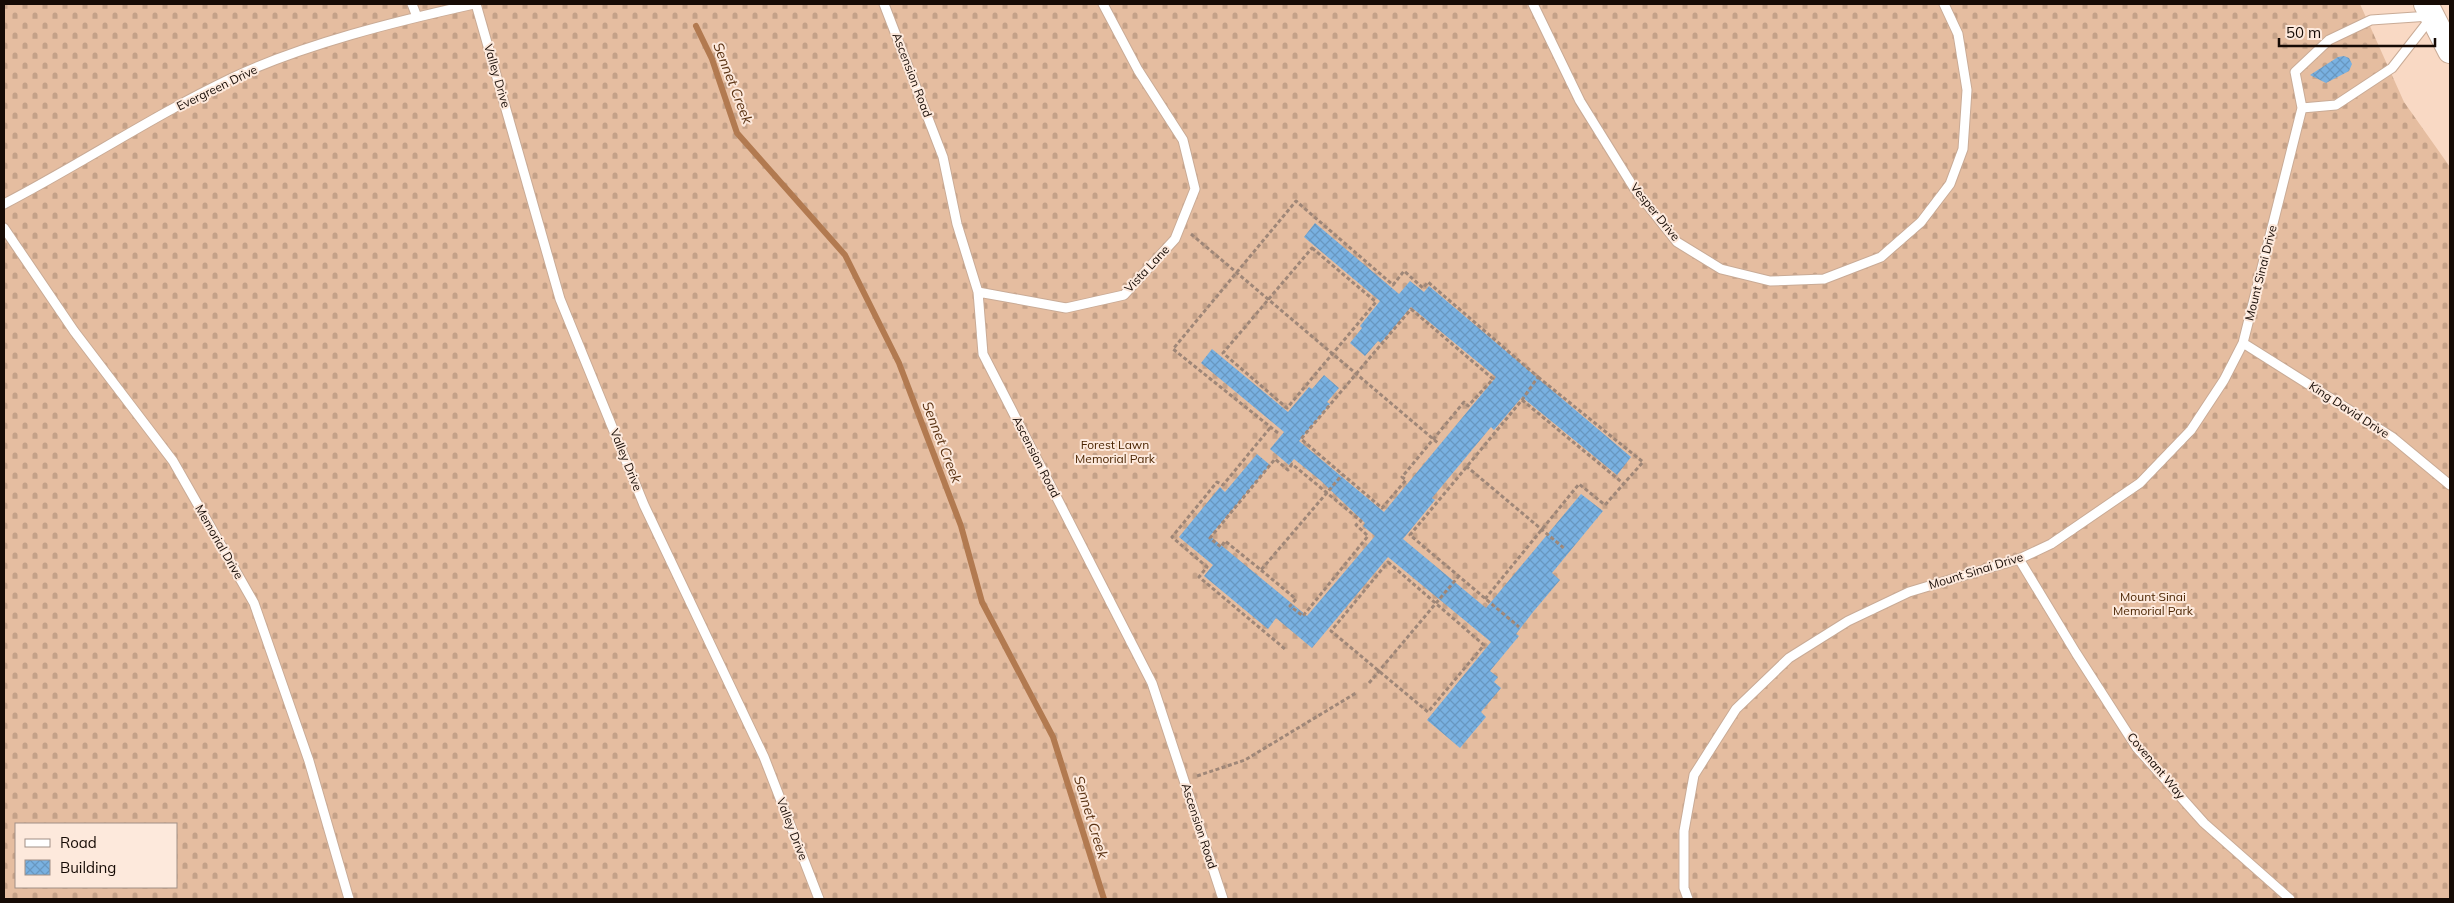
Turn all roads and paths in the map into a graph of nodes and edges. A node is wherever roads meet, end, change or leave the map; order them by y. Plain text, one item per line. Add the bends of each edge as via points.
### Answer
1 (412, 4) edge
2 (475, 4) edge
3 (884, 4) edge
4 (1103, 4) edge
5 (1534, 4) edge
6 (1944, 4) edge
7 (2430, 10) edge
8 (417, 17) junction
9 (2450, 51) edge
10 (2302, 108) junction
11 (4, 204) edge
12 (1181, 226) junction
13 (4, 228) edge
14 (1237, 273) junction
15 (978, 292) junction
16 (1268, 300) junction
17 (2243, 343) junction
18 (1332, 354) junction
19 (1357, 375) junction
20 (1538, 377) junction
21 (1522, 400) junction
22 (1270, 428) junction
23 (1278, 434) dead end
24 (1434, 439) junction
25 (1438, 443) dead end
26 (1466, 466) junction
27 (1342, 474) junction
28 (1624, 484) junction
29 (2450, 485) edge
30 (1327, 492) junction
31 (1542, 530) junction
32 (1564, 549) dead end
33 (2019, 559) junction
34 (1261, 570) junction
35 (1458, 577) junction
36 (1485, 599) junction
37 (1436, 604) junction
38 (1519, 627) dead end
39 (1285, 649) dead end
40 (1379, 670) junction
41 (1369, 682) dead end
42 (1356, 693) dead end
43 (1184, 780) junction
44 (349, 899) edge
45 (819, 899) edge
46 (1223, 899) edge
47 (1688, 899) edge
48 (2290, 899) edge

1 - 8 lane
2 - 8 lane, Evergreen Drive
2 - 45 lane, Valley Drive via 560,299 644,505 764,757
3 - 15 lane, Ascension Road via 943,157 957,224
4 - 12 lane, Vista Lane via 1138,70 1183,140 1196,188
5 - 6 lane, Vesper Drive via 1580,101 1634,188 1678,242 1721,269 1770,281 1824,279 1881,257 1921,222 1950,184 1963,149 1967,90 1958,34
7 - 9 street
7 - 10 lane via 2392,68 2336,104
7 - 10 lane, Mount Sinai Drive via 2371,20 2329,40 2295,72
8 - 11 lane, Evergreen Drive via 304,50 233,77
10 - 17 lane, Mount Sinai Drive
12 - 14 path
12 - 15 lane, Vista Lane via 1175,239 1124,295 1066,308
13 - 44 lane, Memorial Drive via 74,332 173,461 254,603 309,761
14 - 16 path
14 - 20 path via 1296,200 1393,285 1404,271 1423,288 1428,282
14 - 22 path via 1173,349
15 - 43 lane, Ascension Road via 983,354 1152,683
16 - 18 path
16 - 18 path via 1312,248 1362,290 1376,302
16 - 18 path via 1223,353 1287,408
17 - 29 lane, King David Drive via 2392,437
17 - 33 lane, Mount Sinai Drive via 2224,380 2191,430 2140,483 2050,544
18 - 19 path
19 - 24 path
19 - 24 path via 1411,309 1493,378 1468,406 1464,402
19 - 27 path via 1301,439
20 - 21 path
20 - 28 path via 1643,462
21 - 26 path
21 - 28 path
22 - 23 path
22 - 39 path via 1222,485 1217,482 1172,537 1207,567 1199,577
24 - 25 path
24 - 27 path via 1402,477 1406,480 1382,508
26 - 31 path
26 - 35 path via 1410,535
27 - 30 path
28 - 31 path via 1605,505 1579,484
30 - 34 path
30 - 34 path via 1292,464 1288,470 1276,460 1270,466 1210,538 1221,547 1225,541
30 - 34 path via 1361,520 1356,526 1368,536 1302,616 1290,606 1296,599
31 - 32 path
31 - 36 path
33 - 47 lane, Mount Sinai Drive via 1909,592 1848,621 1789,658 1736,709 1694,775 1684,831 1684,888
33 - 48 lane, Covenant Way via 2137,748 2204,824
35 - 36 path
35 - 37 path
36 - 38 path
37 - 40 path
37 - 40 path via 1388,562 1332,631
37 - 40 path via 1484,645 1428,712
40 - 41 path
42 - 43 path via 1245,760
43 - 46 lane, Ascension Road

